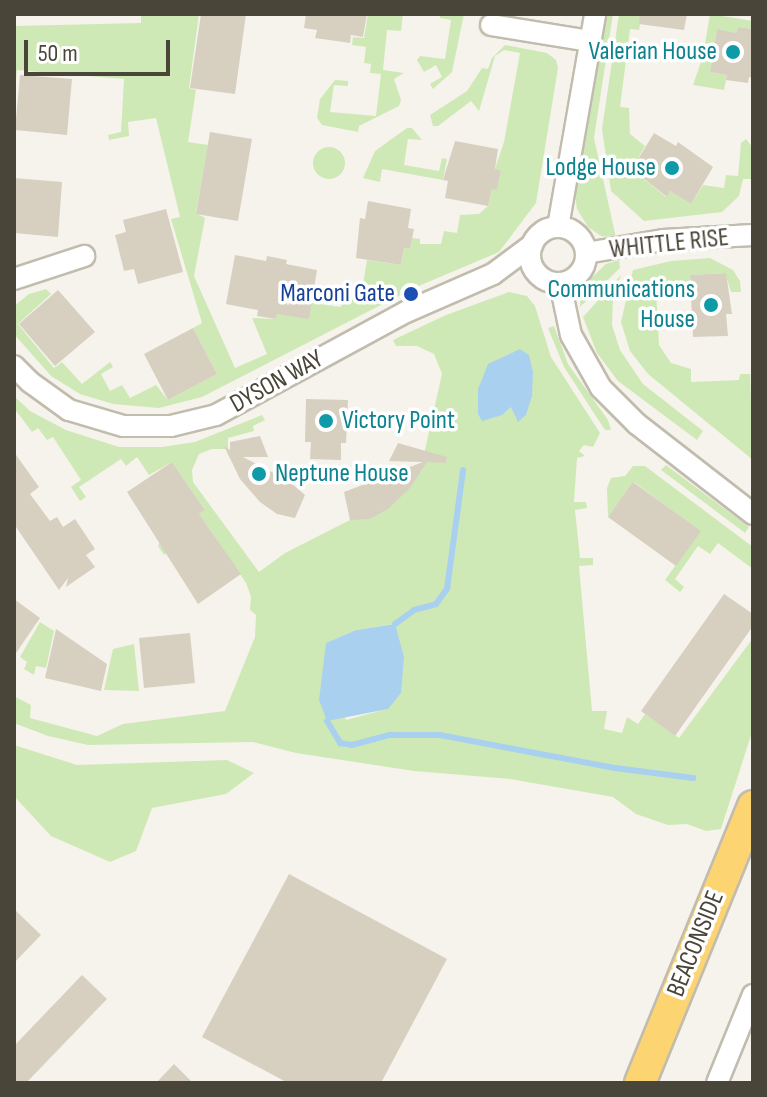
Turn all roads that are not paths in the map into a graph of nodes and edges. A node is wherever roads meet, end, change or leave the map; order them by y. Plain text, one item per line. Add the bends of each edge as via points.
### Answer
1 (595, 14) edge
2 (491, 25) dead end
3 (590, 41) junction
4 (558, 227) junction
5 (753, 235) edge
6 (532, 245) junction
7 (586, 253) junction
8 (84, 256) dead end
9 (14, 279) edge
10 (560, 283) junction
11 (14, 366) edge
12 (753, 514) edge
13 (753, 806) edge
14 (746, 843) edge
15 (753, 995) edge
16 (747, 1027) edge
17 (640, 1083) edge
18 (717, 1083) edge

1 - 3 street
2 - 3 street
3 - 4 street
4 - 6 street via 542,232
4 - 7 street via 574,232
5 - 7 street, WHITTLE RISE via 663,240
6 - 10 street via 534,269
6 - 11 street, DYSON WAY via 493,274 406,312 216,415 171,426 123,426 69,410
7 - 10 street via 582,270
8 - 9 street
10 - 12 street via 571,335 601,388 637,424
13 - 14 highway, BEACONSIDE
14 - 17 highway, BEACONSIDE
15 - 16 street
16 - 18 street

